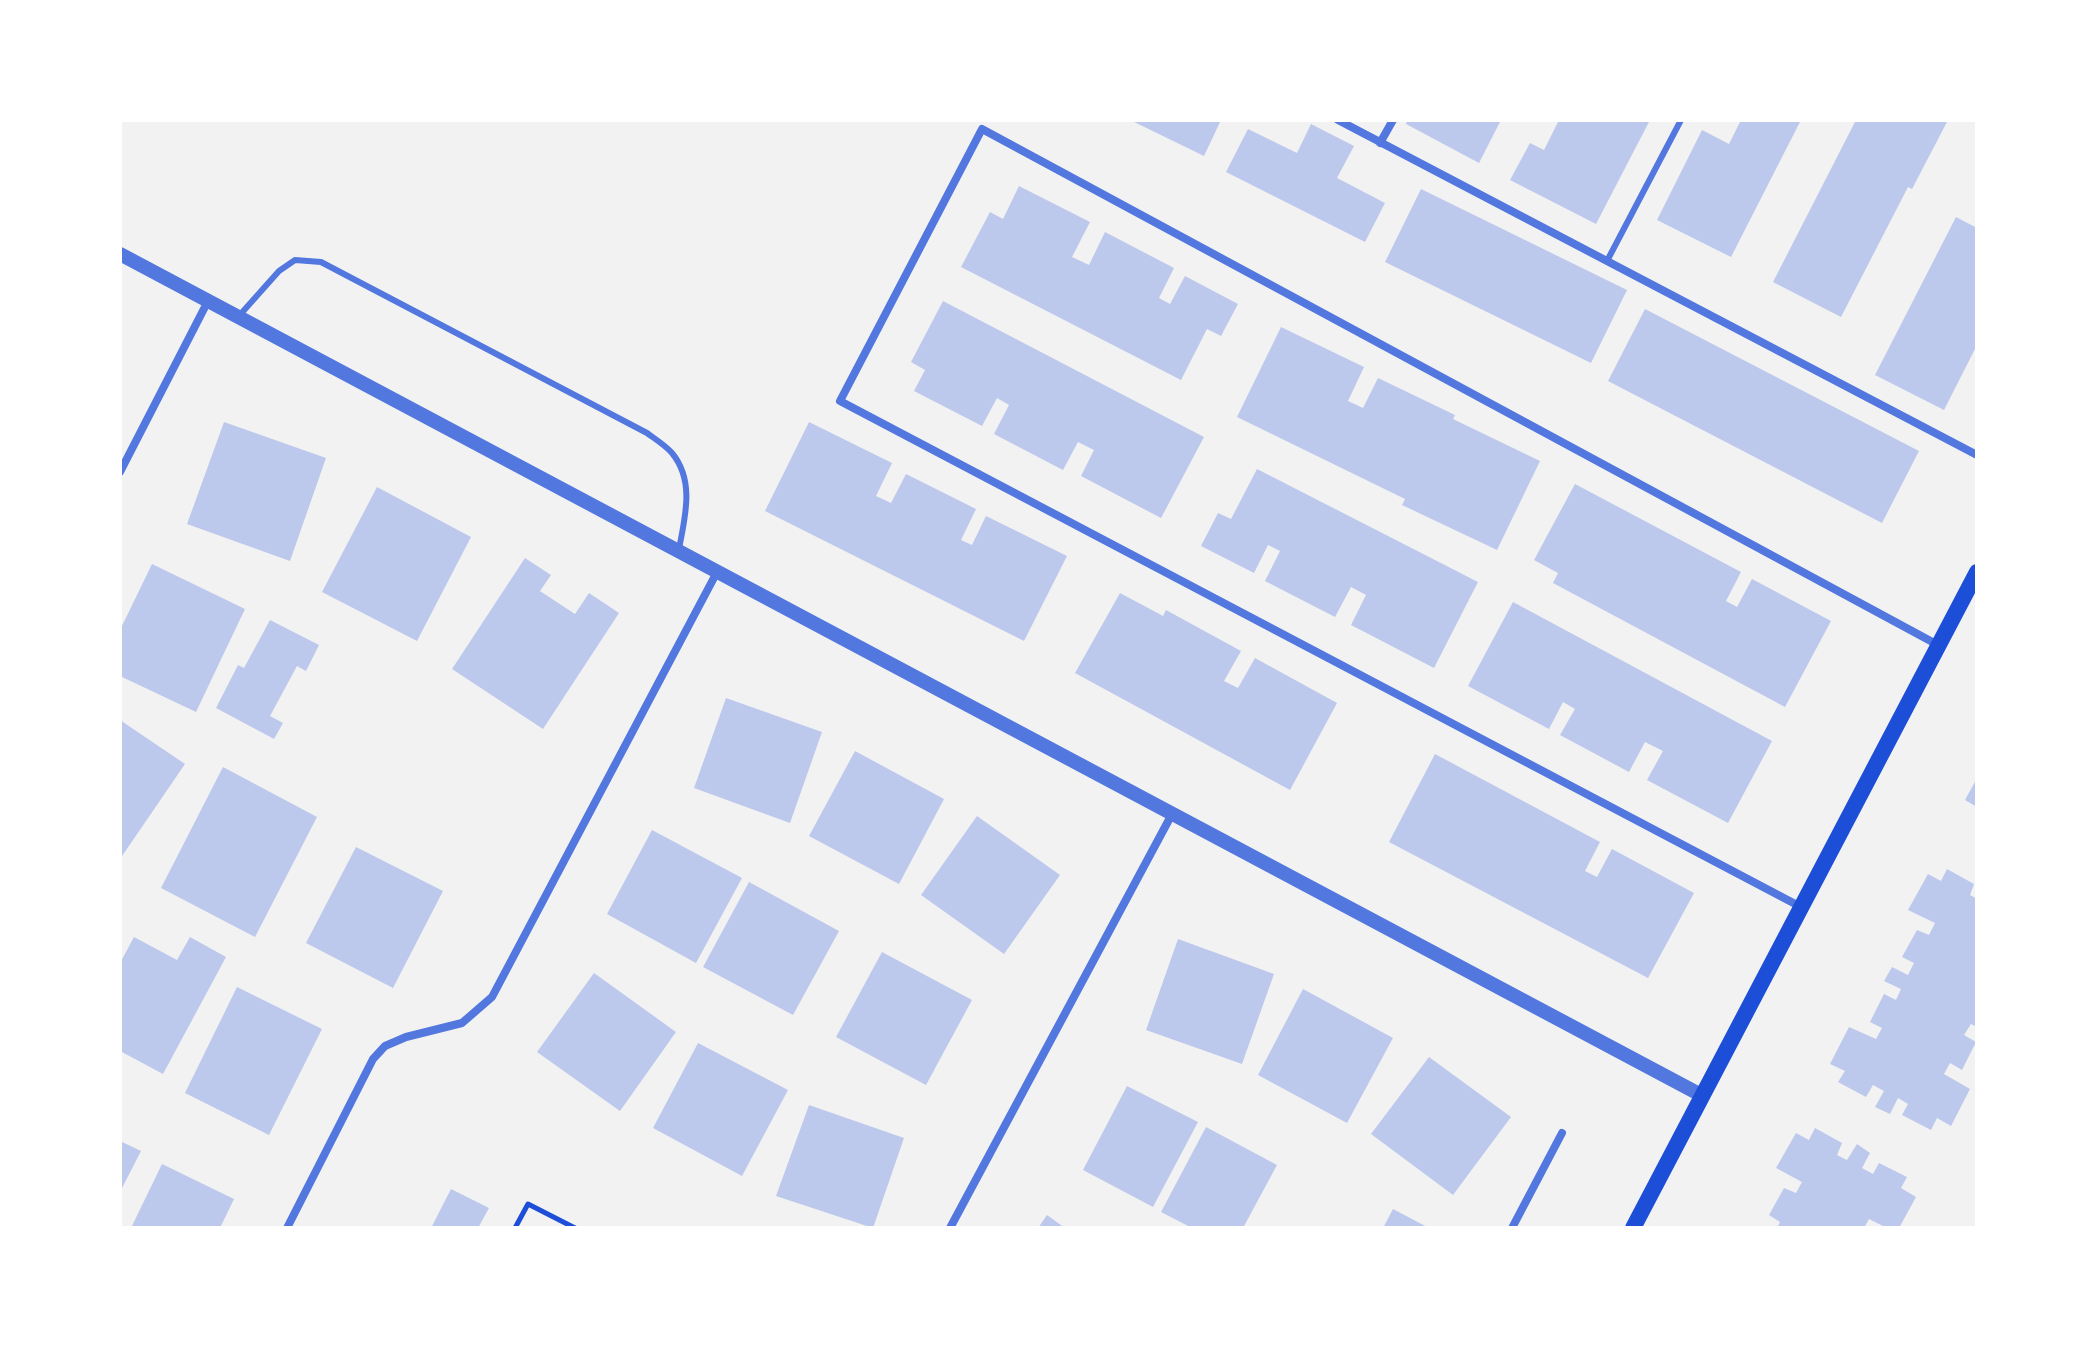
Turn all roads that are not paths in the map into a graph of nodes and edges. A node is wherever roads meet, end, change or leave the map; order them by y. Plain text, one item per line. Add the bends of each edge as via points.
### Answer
1 (1338, 120) edge
2 (1393, 120) edge
3 (1681, 120) edge
4 (1380, 143) junction
5 (120, 254) edge
6 (1607, 261) junction
7 (208, 301) junction
8 (238, 317) junction
9 (1977, 455) edge
10 (120, 472) edge
11 (678, 550) junction
12 (717, 572) junction
13 (1977, 572) edge
14 (1939, 645) junction
15 (1172, 814) junction
16 (1801, 907) junction
17 (1701, 1095) junction
18 (1562, 1133) dead end
19 (287, 1228) edge
20 (950, 1228) edge
21 (1512, 1228) edge
22 (1633, 1228) edge

1 - 4 street
2 - 4 street
3 - 6 lane
4 - 6 street
5 - 7 street
6 - 9 street
7 - 8 street
7 - 10 street
8 - 11 street
8 - 11 lane via 295,260 321,262 647,433 672,453 683,477 689,501
11 - 12 street
12 - 15 street
12 - 19 street via 492,997 462,1023 406,1037 385,1046 373,1059
13 - 14 main road
14 - 16 main road
14 - 16 street via 982,129 840,401
15 - 17 street
15 - 20 street
16 - 17 main road
17 - 22 main road
18 - 21 street

